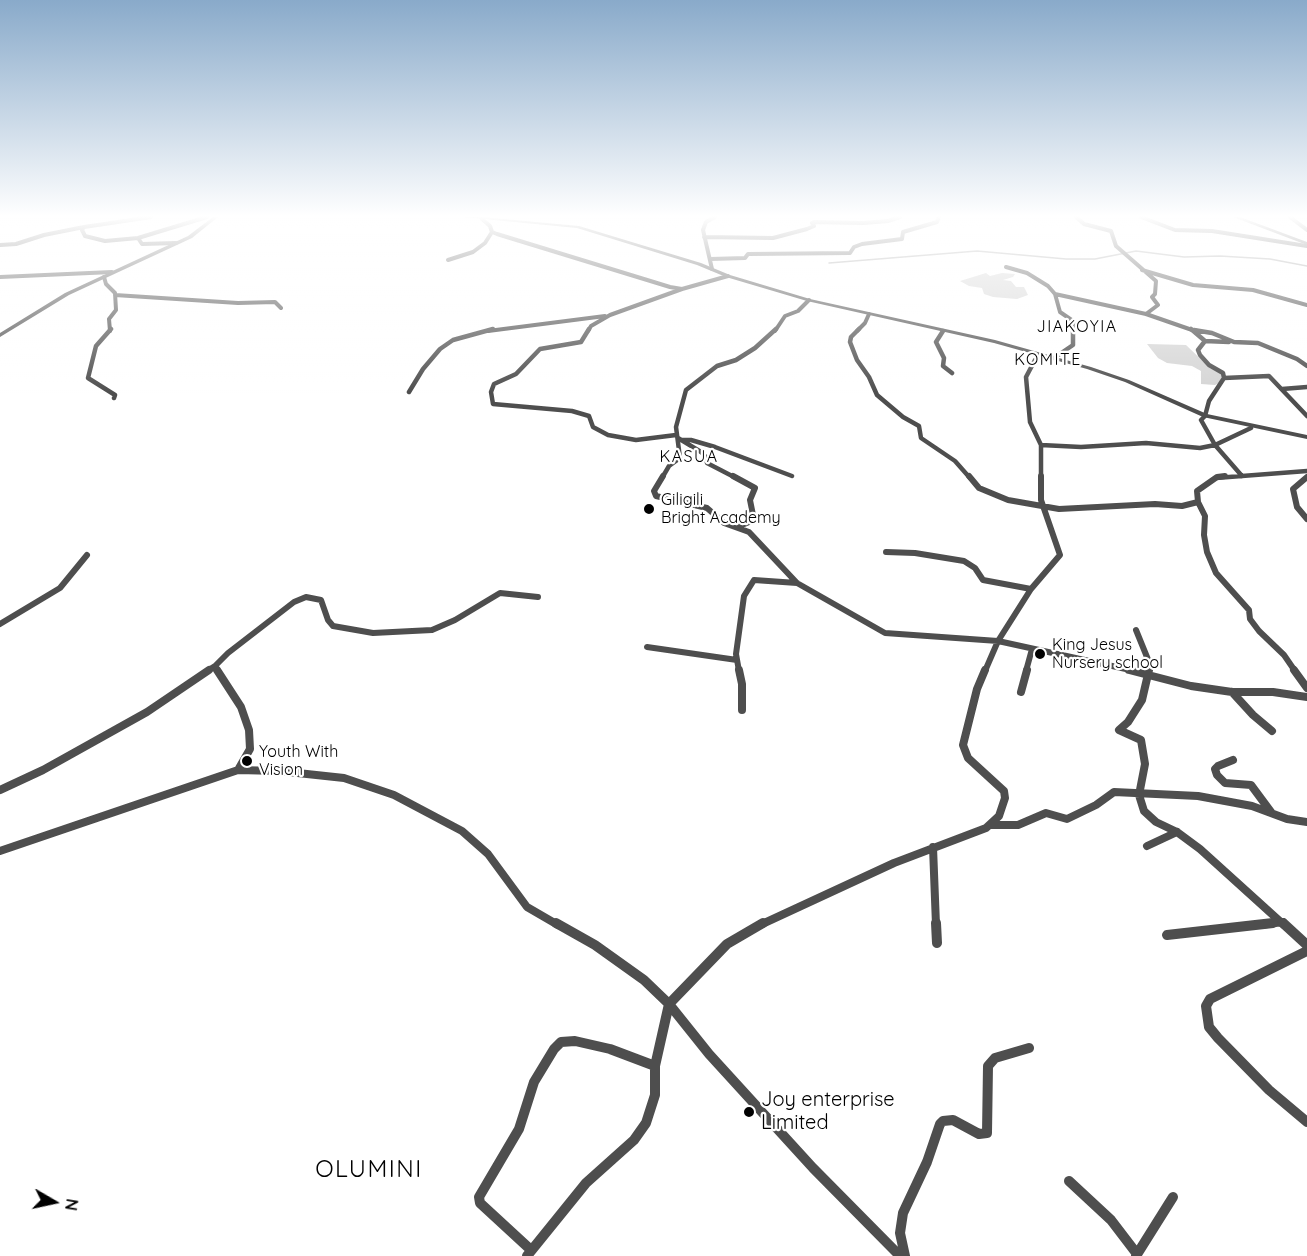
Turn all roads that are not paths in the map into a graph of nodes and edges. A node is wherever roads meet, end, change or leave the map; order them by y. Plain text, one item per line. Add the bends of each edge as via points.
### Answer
1 (31, 276) edge
2 (631, 276) edge
3 (728, 276) joint
4 (1032, 276) edge
5 (1149, 276) edge
6 (1164, 276) edge
7 (0, 277) edge
8 (104, 277) joint
9 (682, 289) junction
10 (1055, 294) junction
11 (115, 295) junction
12 (809, 300) junction
13 (1307, 304) edge
14 (281, 308) dead end
15 (869, 314) junction
16 (1146, 314) junction
17 (610, 315) junction
18 (1194, 330) junction
19 (944, 331) junction
20 (0, 335) edge
21 (1205, 341) junction
22 (1234, 342) junction
23 (1042, 355) junction
24 (1054, 358) junction
25 (1307, 366) edge
26 (952, 373) dead end
27 (1224, 378) junction
28 (1307, 387) edge
29 (1282, 389) junction
30 (409, 393) dead end
31 (114, 398) dead end
32 (1305, 411) edge
33 (1205, 416) junction
34 (1307, 416) edge
35 (1251, 428) junction
36 (1307, 437) edge
37 (678, 438) junction
38 (1041, 445) junction
39 (1215, 445) junction
40 (1307, 471) edge
41 (792, 476) dead end
42 (1242, 476) junction
43 (1307, 477) edge
44 (1198, 502) junction
45 (1044, 507) junction
46 (1307, 519) edge
47 (736, 527) junction
48 (886, 552) dead end
49 (87, 555) dead end
50 (797, 583) junction
51 (1031, 589) junction
52 (538, 597) dead end
53 (0, 624) edge
54 (1136, 630) dead end
55 (998, 641) junction
56 (647, 647) dead end
57 (1032, 649) junction
58 (737, 660) junction
59 (215, 666) junction
60 (1149, 676) junction
61 (1307, 688) edge
62 (1021, 692) dead end
63 (1232, 692) junction
64 (1307, 697) edge
65 (742, 710) dead end
66 (1272, 731) dead end
67 (1233, 760) dead end
68 (238, 770) junction
69 (0, 790) edge
70 (1139, 795) junction
71 (1271, 812) junction
72 (1307, 822) edge
73 (992, 825) junction
74 (1177, 832) junction
75 (1147, 846) dead end
76 (933, 847) junction
77 (0, 852) edge
78 (1283, 922) junction
79 (1167, 935) dead end
80 (937, 943) dead end
81 (1307, 945) edge
82 (1307, 951) edge
83 (669, 1004) junction
84 (1029, 1048) dead end
85 (655, 1066) junction
86 (1307, 1122) edge
87 (1069, 1181) dead end
88 (1173, 1197) dead end
89 (529, 1253) edge
90 (1137, 1255) edge
91 (900, 1256) edge
92 (905, 1256) edge

1 - 7 street
2 - 9 street
3 - 9 street
3 - 12 street
4 - 10 street
5 - 16 street via 1156,281 1152,297 1158,305
6 - 13 street via 1193,285 1253,291
8 - 11 street
8 - 20 street via 49,303
9 - 17 street
10 - 16 street
10 - 24 street via 1060,312 1076,325 1073,345
11 - 14 street via 158,300 275,302
11 - 31 street via 116,310 109,319 111,329 96,346 88,378
12 - 15 street
12 - 37 street via 798,311 785,316 755,348 717,366 690,385 680,410
15 - 19 street
15 - 45 street via 850,342 882,401 919,426 921,438 955,461 979,488 1008,500
16 - 18 street
17 - 30 street via 493,329 453,340 423,369
17 - 37 street via 591,326 581,342 537,350 516,374 494,384 493,404 579,413 589,416 593,427 604,434 636,440
18 - 21 street
18 - 22 street
19 - 23 street
19 - 26 street via 936,342 944,355 943,366
21 - 22 street
21 - 27 street via 1198,351
22 - 25 street via 1258,343
23 - 24 street
23 - 38 street via 1026,377 1030,422
24 - 33 street via 1127,381
27 - 29 street via 1267,375
27 - 33 street via 1209,401
28 - 29 street
29 - 32 street
32 - 34 street
33 - 35 street
33 - 39 street via 1201,420
35 - 36 street
35 - 39 street
37 - 41 street via 715,447
37 - 47 street via 701,452 707,464 755,488 750,500 754,520
37 - 47 street via 680,458 669,466 654,491 656,496 708,508 724,523
38 - 39 street
38 - 45 street via 1040,490
39 - 42 street
40 - 42 street
42 - 44 street via 1213,478 1197,491
43 - 46 street via 1293,489 1296,504
44 - 45 street via 1182,506
44 - 61 street via 1205,516 1207,552 1216,573
45 - 51 street via 1060,555
47 - 50 street via 753,535
48 - 51 street via 964,561 988,582
49 - 53 street via 56,592
50 - 55 street via 885,633
50 - 58 street via 757,579 752,582 742,604
51 - 55 street
52 - 59 street via 500,593 439,627 373,633 333,626 321,600 306,597 272,617
54 - 60 street via 1149,662
55 - 57 street
55 - 73 street via 977,689 963,745 968,759 1004,792 1004,805
56 - 58 street
57 - 60 street
57 - 62 street
58 - 65 street
59 - 68 street via 241,707 249,730 250,749
59 - 69 street via 147,712
60 - 63 street
60 - 70 street via 1142,700 1119,730 1141,740 1145,764
63 - 64 street
63 - 66 street
67 - 71 street via 1218,766 1217,775 1225,783 1251,785
68 - 77 street
68 - 83 street via 358,781 448,822 488,854 526,907 612,956
70 - 71 street via 1198,796
70 - 73 street via 1114,792 1067,819 1047,813 1018,825
70 - 74 street via 1144,811
71 - 72 street
73 - 76 street
74 - 75 street
74 - 78 street
76 - 80 street
76 - 83 street via 737,936
78 - 79 street
78 - 81 street
82 - 86 street via 1210,999 1206,1006 1209,1027 1218,1038
83 - 85 street
83 - 91 street via 813,1168
84 - 92 street via 995,1058 988,1066 987,1133 980,1134 953,1120 940,1124 903,1213 900,1233
85 - 89 street via 656,1087 646,1123 634,1140 586,1183
85 - 89 street via 575,1041 561,1042 554,1050 534,1082 519,1129 478,1197
87 - 90 street via 1111,1220
88 - 90 street

